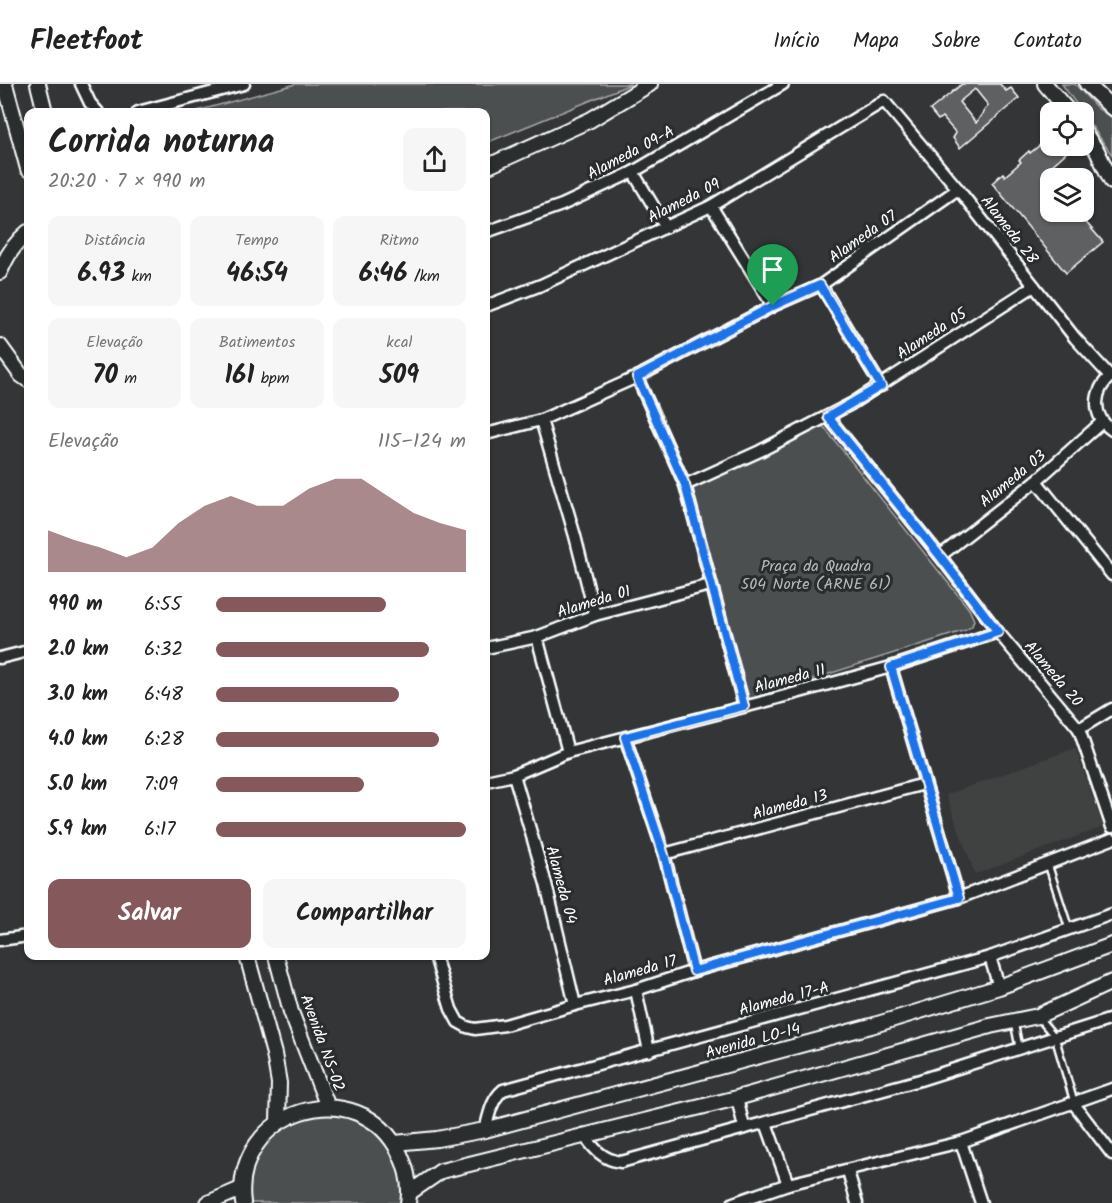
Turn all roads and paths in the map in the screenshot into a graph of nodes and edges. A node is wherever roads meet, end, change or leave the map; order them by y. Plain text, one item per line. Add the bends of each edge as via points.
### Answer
1 (5, 84) edge
2 (38, 84) edge
3 (81, 84) edge
4 (244, 84) edge
5 (650, 84) edge
6 (783, 84) edge
7 (1045, 84) edge
8 (1087, 84) edge
9 (884, 101) joint
10 (1060, 102) edge
11 (44, 108) edge
12 (94, 108) edge
13 (153, 108) edge
14 (1112, 108) edge
15 (1094, 147) edge
16 (24, 154) edge
17 (490, 165) edge
18 (633, 172) junction
19 (1112, 182) edge
20 (958, 189) junction
21 (711, 206) junction
22 (666, 227) junction
23 (490, 231) edge
24 (24, 235) edge
25 (0, 272) edge
26 (820, 285) junction
27 (1034, 286) junction
28 (490, 303) edge
29 (773, 306) junction
30 (0, 346) edge
31 (1111, 376) edge
32 (24, 377) edge
33 (637, 377) junction
34 (881, 386) junction
35 (828, 417) junction
36 (541, 420) junction
37 (1102, 422) junction
38 (1112, 430) edge
39 (490, 433) edge
40 (1036, 481) junction
41 (685, 485) junction
42 (940, 556) junction
43 (1112, 574) edge
44 (710, 585) junction
45 (595, 615) junction
46 (998, 632) junction
47 (537, 637) junction
48 (490, 647) edge
49 (24, 652) edge
50 (0, 658) edge
51 (891, 667) junction
52 (744, 706) junction
53 (1112, 709) edge
54 (1079, 729) junction
55 (625, 737) junction
56 (568, 753) junction
57 (514, 775) junction
58 (490, 780) edge
59 (924, 784) junction
60 (1112, 827) edge
61 (1112, 839) edge
62 (664, 855) junction
63 (1048, 864) junction
64 (959, 898) junction
65 (1112, 914) edge
66 (1069, 929) junction
67 (24, 937) edge
68 (0, 940) edge
69 (1112, 945) edge
70 (990, 957) junction
71 (248, 960) edge
72 (277, 960) edge
73 (436, 960) edge
74 (694, 971) junction
75 (1112, 982) edge
76 (999, 987) junction
77 (636, 990) junction
78 (575, 1005) junction
79 (1038, 1016) junction
80 (1112, 1019) edge
81 (1014, 1021) junction
82 (1054, 1037) junction
83 (1019, 1047) junction
84 (649, 1051) junction
85 (1112, 1089) edge
86 (737, 1098) junction
87 (1074, 1104) junction
88 (328, 1107) junction
89 (278, 1122) junction
90 (766, 1123) junction
91 (744, 1127) junction
92 (485, 1130) junction
93 (583, 1134) junction
94 (961, 1142) junction
95 (395, 1143) junction
96 (1112, 1154) edge
97 (848, 1171) junction
98 (788, 1184) junction
99 (242, 1196) edge
100 (408, 1198) edge
101 (208, 1203) edge
102 (734, 1203) edge
103 (857, 1203) edge
104 (981, 1203) edge

1 - 16 street
2 - 11 street
3 - 12 street
4 - 13 street
5 - 17 street via 590,120
6 - 18 street, Alameda 09-A
7 - 10 street
8 - 14 street
9 - 20 street, Alameda 28
9 - 21 street, Alameda 09
15 - 19 street
18 - 22 street
18 - 23 street, Alameda 09-A via 562,205
20 - 26 street, Alameda 07
20 - 27 street, Alameda 28
21 - 22 street, Alameda 09
21 - 29 street
22 - 28 street, Alameda 09 via 541,285
24 - 25 street
26 - 29 street, Alameda 07
26 - 34 street
27 - 31 street, Alameda 28
27 - 34 street, Alameda 05
29 - 33 street, Alameda 07
30 - 32 street
31 - 37 street via 1098,392 1096,402
33 - 36 street, Alameda 07
33 - 41 street
34 - 35 street, Alameda 05
35 - 41 street, Alameda 05
35 - 42 street, Alameda 20
36 - 39 street, Alameda 07
36 - 45 street
37 - 38 street
37 - 40 street, Alameda 03
40 - 42 street, Alameda 03
40 - 43 street
41 - 44 street
42 - 46 street, Alameda 20
44 - 45 street, Alameda 01
44 - 52 street
45 - 47 street, Alameda 01
46 - 51 street, Alameda 11
46 - 54 street, Alameda 20
47 - 48 street, Alameda 01
47 - 56 street
49 - 50 street
51 - 52 street, Alameda 11
51 - 59 street
52 - 55 street, Alameda 11
53 - 54 street
54 - 60 street, Alameda 20
55 - 56 street, Alameda 11
55 - 62 street
56 - 57 street, Alameda 11
57 - 58 street, Alameda 11
57 - 78 street, Alameda 04
59 - 62 street, Alameda 13
59 - 64 street
61 - 63 street, Alameda 17
62 - 74 street
63 - 64 street, Alameda 17
63 - 66 lane
64 - 74 street, Alameda 17
65 - 66 street, Alameda 17-A
66 - 70 street, Alameda 17-A
67 - 68 street
69 - 76 street, Avenida LO-14
70 - 76 street
70 - 84 street, Alameda 17-A
71 - 89 street via 276,1064
72 - 88 street, Avenida NS-02 via 291,1012
73 - 78 street, Alameda 17 via 451,1009 458,1023 467,1027 505,1025
74 - 77 street, Alameda 17
75 - 79 street
76 - 92 street, Avenida LO-14 via 871,1026
77 - 78 street, Alameda 17
77 - 84 street
79 - 81 street
79 - 82 lane
80 - 82 street
81 - 83 lane
81 - 86 street
82 - 83 street
82 - 87 lane
83 - 90 street via 920,1080
84 - 92 street, Alameda 17-A via 503,1090 492,1107
85 - 87 street
86 - 91 street
86 - 93 street
87 - 94 street
87 - 96 street
88 - 89 street via 302,1110
88 - 95 street via 354,1111 369,1119
89 - 99 street via 259,1140 246,1163
90 - 91 street
90 - 98 street
91 - 93 street via 621,1162 599,1154
92 - 95 street, Avenida LO-14
93 - 100 street via 441,1171
94 - 97 street
94 - 104 street
95 - 100 street via 406,1166
97 - 98 street
97 - 103 street
98 - 102 street
99 - 101 street

